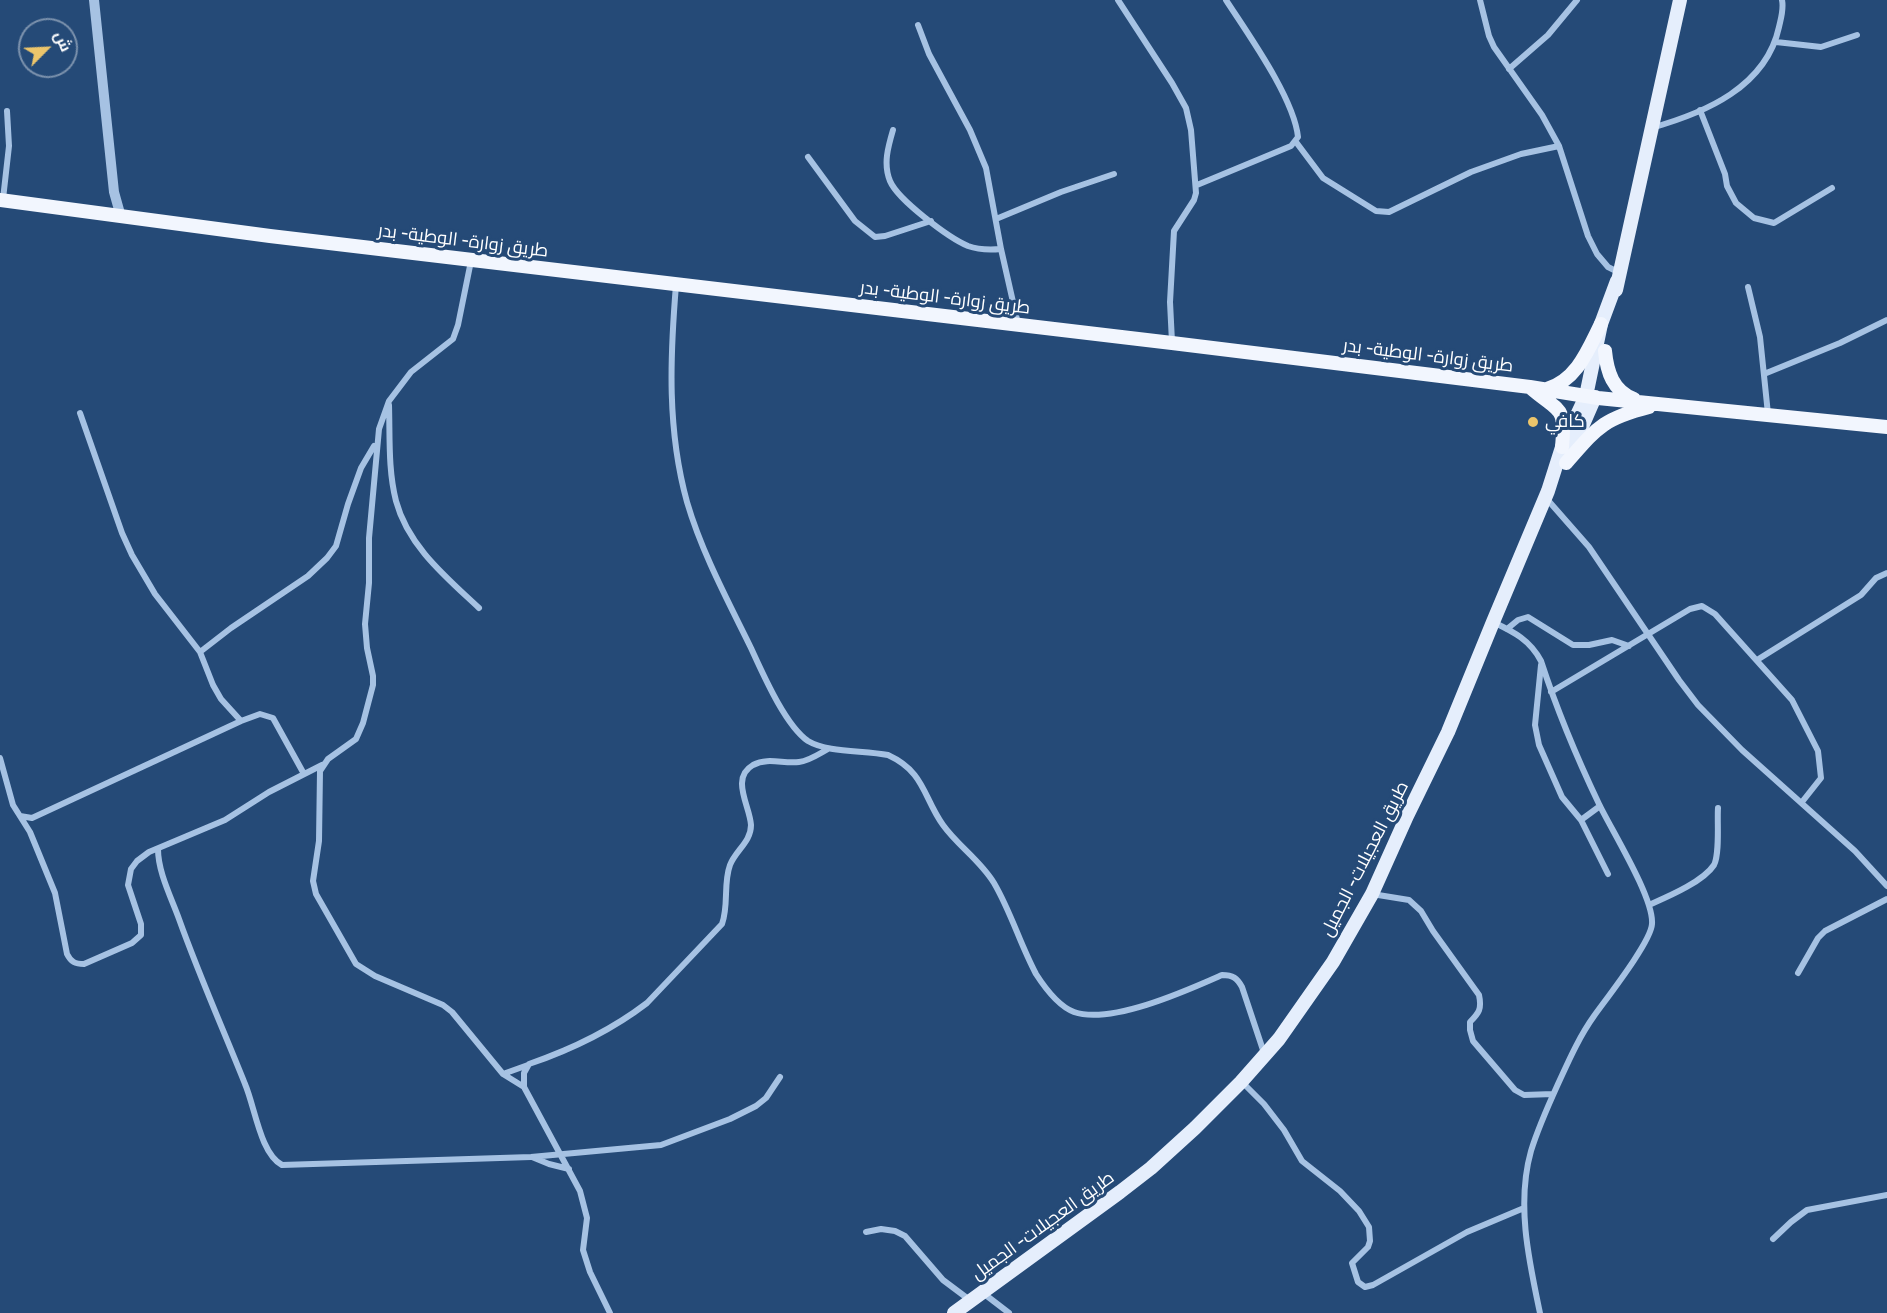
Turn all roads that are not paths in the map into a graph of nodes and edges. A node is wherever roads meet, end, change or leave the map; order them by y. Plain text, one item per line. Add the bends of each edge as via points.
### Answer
1 (94, 0) edge
2 (1118, 0) edge
3 (1226, 0) edge
4 (1480, 0) edge
5 (1577, 0) edge
6 (1680, 0) edge
7 (1782, 0) edge
8 (918, 25) dead end
9 (1857, 35) dead end
10 (1776, 42) junction
11 (1509, 69) junction
12 (1700, 110) junction
13 (7, 111) dead end
14 (1651, 128) junction
15 (893, 130) dead end
16 (1296, 142) junction
17 (1559, 146) junction
18 (808, 157) dead end
19 (1114, 174) dead end
20 (1197, 186) junction
21 (1832, 188) dead end
22 (2, 200) edge
23 (121, 217) junction
24 (996, 219) junction
25 (931, 221) junction
26 (1001, 249) junction
27 (471, 260) junction
28 (1617, 277) junction
29 (676, 284) junction
30 (1748, 287) dead end
31 (1887, 320) edge
32 (1601, 324) junction
33 (1018, 325) junction
34 (1172, 343) junction
35 (1605, 351) junction
36 (1764, 374) junction
37 (1530, 387) junction
38 (1545, 389) junction
39 (1591, 397) junction
40 (389, 401) junction
41 (1651, 404) junction
42 (80, 412) dead end
43 (1768, 414) junction
44 (1887, 426) edge
45 (376, 443) junction
46 (1562, 447) junction
47 (1566, 463) junction
48 (1547, 494) junction
49 (1887, 573) edge
50 (479, 608) dead end
51 (1492, 621) junction
52 (1508, 629) junction
53 (1648, 634) junction
54 (1629, 646) junction
55 (200, 652) junction
56 (1757, 660) junction
57 (1541, 661) junction
58 (1551, 692) junction
59 (241, 721) junction
60 (829, 748) junction
61 (0, 758) edge
62 (322, 765) junction
63 (304, 774) junction
64 (1802, 802) junction
65 (1600, 806) junction
66 (1718, 808) dead end
67 (20, 816) junction
68 (32, 818) junction
69 (1581, 820) junction
70 (30, 832) junction
71 (158, 849) junction
72 (1608, 874) dead end
73 (1887, 886) edge
74 (1372, 894) junction
75 (1887, 899) edge
76 (1649, 905) junction
77 (1798, 973) dead end
78 (1265, 1055) junction
79 (529, 1065) junction
80 (503, 1074) junction
81 (780, 1077) dead end
82 (1241, 1082) junction
83 (524, 1087) junction
84 (1553, 1094) junction
85 (560, 1154) junction
86 (531, 1157) junction
87 (569, 1168) junction
88 (1887, 1195) edge
89 (1524, 1208) junction
90 (866, 1232) dead end
91 (1773, 1239) dead end
92 (977, 1297) junction
93 (610, 1313) edge
94 (954, 1313) edge
95 (1010, 1313) edge
96 (1540, 1313) edge

1 - 23 street via 114,192
2 - 20 street via 1186,108
3 - 16 street via 1286,100 1298,131
4 - 11 street via 1489,36
5 - 11 street via 1548,35
6 - 14 main road
7 - 10 street
8 - 24 street via 979,149
9 - 10 street via 1821,47
10 - 12 street via 1753,77
11 - 17 street
12 - 14 street
12 - 21 street via 1727,186 1736,203 1754,218 1774,223
13 - 22 street via 9,146
14 - 28 main road
15 - 25 street via 887,161 891,183 907,203
16 - 17 street via 1323,178 1376,211 1389,212 1471,172 1521,154
16 - 20 street
17 - 28 street via 1592,246
18 - 25 street via 855,221 875,237
19 - 24 street
20 - 34 street via 1194,200 1174,231
22 - 23 highway, طريق زوارة- الوطية- بدر
23 - 27 highway, طريق زوارة- الوطية- بدر
24 - 26 street
25 - 26 street via 970,247
26 - 33 street
27 - 29 highway, طريق زوارة- الوطية- بدر
27 - 40 street via 453,339 411,372
28 - 32 main road
28 - 35 main road
29 - 33 highway, طريق زوارة- الوطية- بدر
29 - 60 street via 670,394 681,478 695,526 776,698 803,737
30 - 36 street
31 - 36 street via 1840,344
32 - 38 highway via 1577,368 1566,380
32 - 39 main road
33 - 34 highway, طريق زوارة- الوطية- بدر
34 - 37 highway, طريق زوارة- الوطية- بدر
35 - 39 main road
35 - 41 highway via 1608,370 1617,387 1628,397
36 - 43 street
37 - 38 highway, طريق زوارة- الوطية- بدر
37 - 46 highway via 1560,412 1564,426
38 - 39 highway, طريق زوارة- الوطية- بدر
39 - 41 highway, طريق زوارة- الوطية- بدر
39 - 46 main road
39 - 47 main road
40 - 45 street
40 - 50 street via 392,481 404,522 433,564
41 - 43 highway, طريق زوارة- الوطية- بدر
41 - 47 highway via 1605,422
42 - 55 street via 132,555
43 - 44 highway, طريق زوارة- الوطية- بدر
45 - 55 street via 361,468 336,546 327,558 309,576
45 - 62 street via 365,634 373,685 356,739
46 - 48 main road
47 - 48 main road
48 - 51 main road, طريق العجيلات- الجميل
48 - 53 street via 1590,547
49 - 56 street via 1876,578 1862,595
51 - 52 street
51 - 74 main road, طريق العجيلات- الجميل via 1448,732
52 - 54 street via 1528,617 1573,645 1612,640
52 - 57 street via 1530,644
53 - 54 street
53 - 56 street via 1702,606 1715,614
53 - 64 street via 1678,680 1718,727
54 - 58 street
55 - 59 street via 213,685
56 - 64 street via 1792,700 1818,751 1821,778
57 - 58 street
57 - 69 street via 1535,725 1539,746 1562,797
58 - 65 street
59 - 63 street via 260,714 273,718
59 - 68 street
60 - 78 street via 888,756 914,774 942,824 986,870 1036,972 1065,1007 1076,1013 1093,1014 1150,1005 1227,975 1237,979 1242,987
60 - 79 street via 804,761 761,762 748,769 742,790 751,828 745,845 729,866 722,924 637,1011 572,1047
61 - 67 street
62 - 63 street
62 - 80 street via 313,881 316,894 350,956 362,969 443,1005
63 - 71 street via 225,820
64 - 73 street
65 - 69 street
65 - 76 street
66 - 76 street via 1714,864 1695,881
67 - 68 street
67 - 70 street
68 - 70 street
69 - 72 street
70 - 71 street via 55,893 67,954 76,964 84,964 141,935 128,878 142,856
71 - 86 street via 168,890 265,1144 276,1162 293,1166
74 - 78 main road, طريق العجيلات- الجميل via 1327,971
74 - 84 street via 1409,900 1422,911 1479,995 1482,1006 1470,1022 1473,1041 1515,1090 1524,1095
75 - 77 street via 1825,931
76 - 84 street via 1651,930 1581,1036
78 - 82 main road, طريق العجيلات- الجميل
79 - 80 street
79 - 83 street via 524,1073
80 - 83 street
81 - 85 street via 756,1106 677,1140 653,1146
82 - 89 street via 1264,1104 1302,1161 1340,1191 1369,1227 1368,1247 1352,1263 1358,1282 1365,1287 1467,1232
82 - 92 main road, طريق العجيلات- الجميل via 1151,1168
83 - 85 street
84 - 89 street via 1530,1153
85 - 86 street
85 - 87 street
86 - 87 street
87 - 93 street via 586,1210 583,1250
88 - 91 street via 1807,1210
89 - 96 street
90 - 92 street via 895,1231 905,1236 944,1280
92 - 94 main road, طريق العجيلات- الجميل
92 - 95 street

